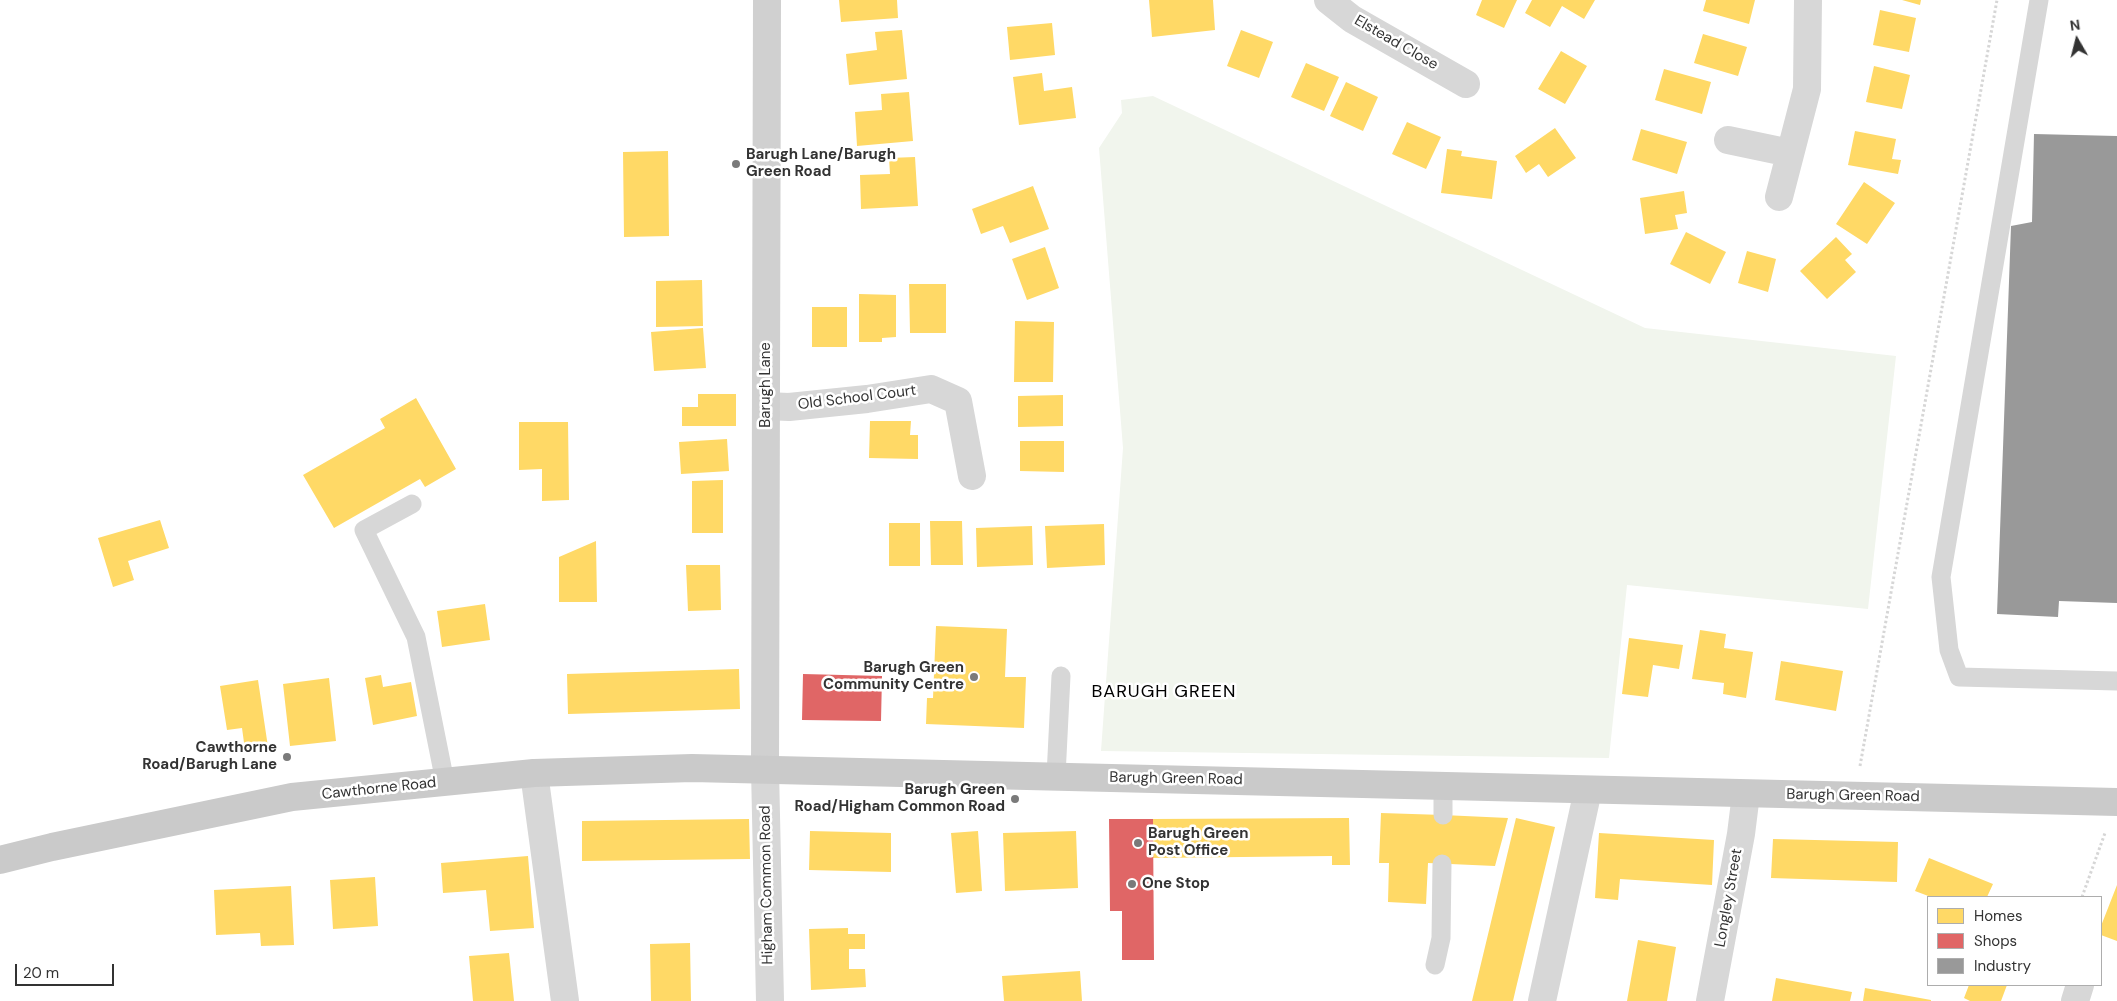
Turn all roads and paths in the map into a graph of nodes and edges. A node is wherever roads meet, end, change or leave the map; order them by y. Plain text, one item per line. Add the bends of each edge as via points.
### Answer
1 (767, 0) edge
2 (1328, 0) edge
3 (1808, 0) edge
4 (1997, 0) edge
5 (2039, 0) edge
6 (1466, 84) dead end
7 (1728, 140) dead end
8 (1790, 154) junction
9 (1779, 197) dead end
10 (766, 406) junction
11 (972, 476) dead end
12 (412, 504) dead end
13 (1061, 676) dead end
14 (2117, 681) edge
15 (764, 769) junction
16 (534, 773) junction
17 (1056, 776) junction
18 (445, 782) junction
19 (1443, 786) junction
20 (1588, 790) junction
21 (1746, 794) junction
22 (1854, 796) junction
23 (2117, 802) edge
24 (1443, 815) dead end
25 (0, 860) edge
26 (1442, 864) dead end
27 (2082, 896) edge
28 (1435, 964) dead end
29 (2080, 986) edge
30 (565, 1001) edge
31 (770, 1001) edge
32 (1542, 1001) edge
33 (1710, 1001) edge
34 (2075, 1001) edge

1 - 10 main road, Barugh Lane
2 - 6 street, Elstead Close via 1352,19
3 - 8 street via 1807,89
4 - 22 path
5 - 14 lane via 1941,577 1948,650 1959,677
7 - 8 street
8 - 9 street
10 - 11 street, Old School Court via 798,406 931,389 958,401
10 - 15 main road, Barugh Lane
12 - 18 lane via 364,530 416,637
13 - 17 lane
15 - 16 main road, Cawthorne Road
15 - 17 main road, Barugh Green Road
15 - 31 street, Higham Common Road
16 - 18 main road, Cawthorne Road
16 - 30 street
17 - 19 main road, Barugh Green Road
18 - 25 main road, Cawthorne Road via 292,797
19 - 20 main road, Barugh Green Road
19 - 24 lane
20 - 21 main road, Barugh Green Road
20 - 32 street
21 - 22 main road, Barugh Green Road
21 - 33 street, Longley Street
22 - 23 main road, Barugh Green Road
23 - 27 path
26 - 28 lane via 1441,938
29 - 34 street

